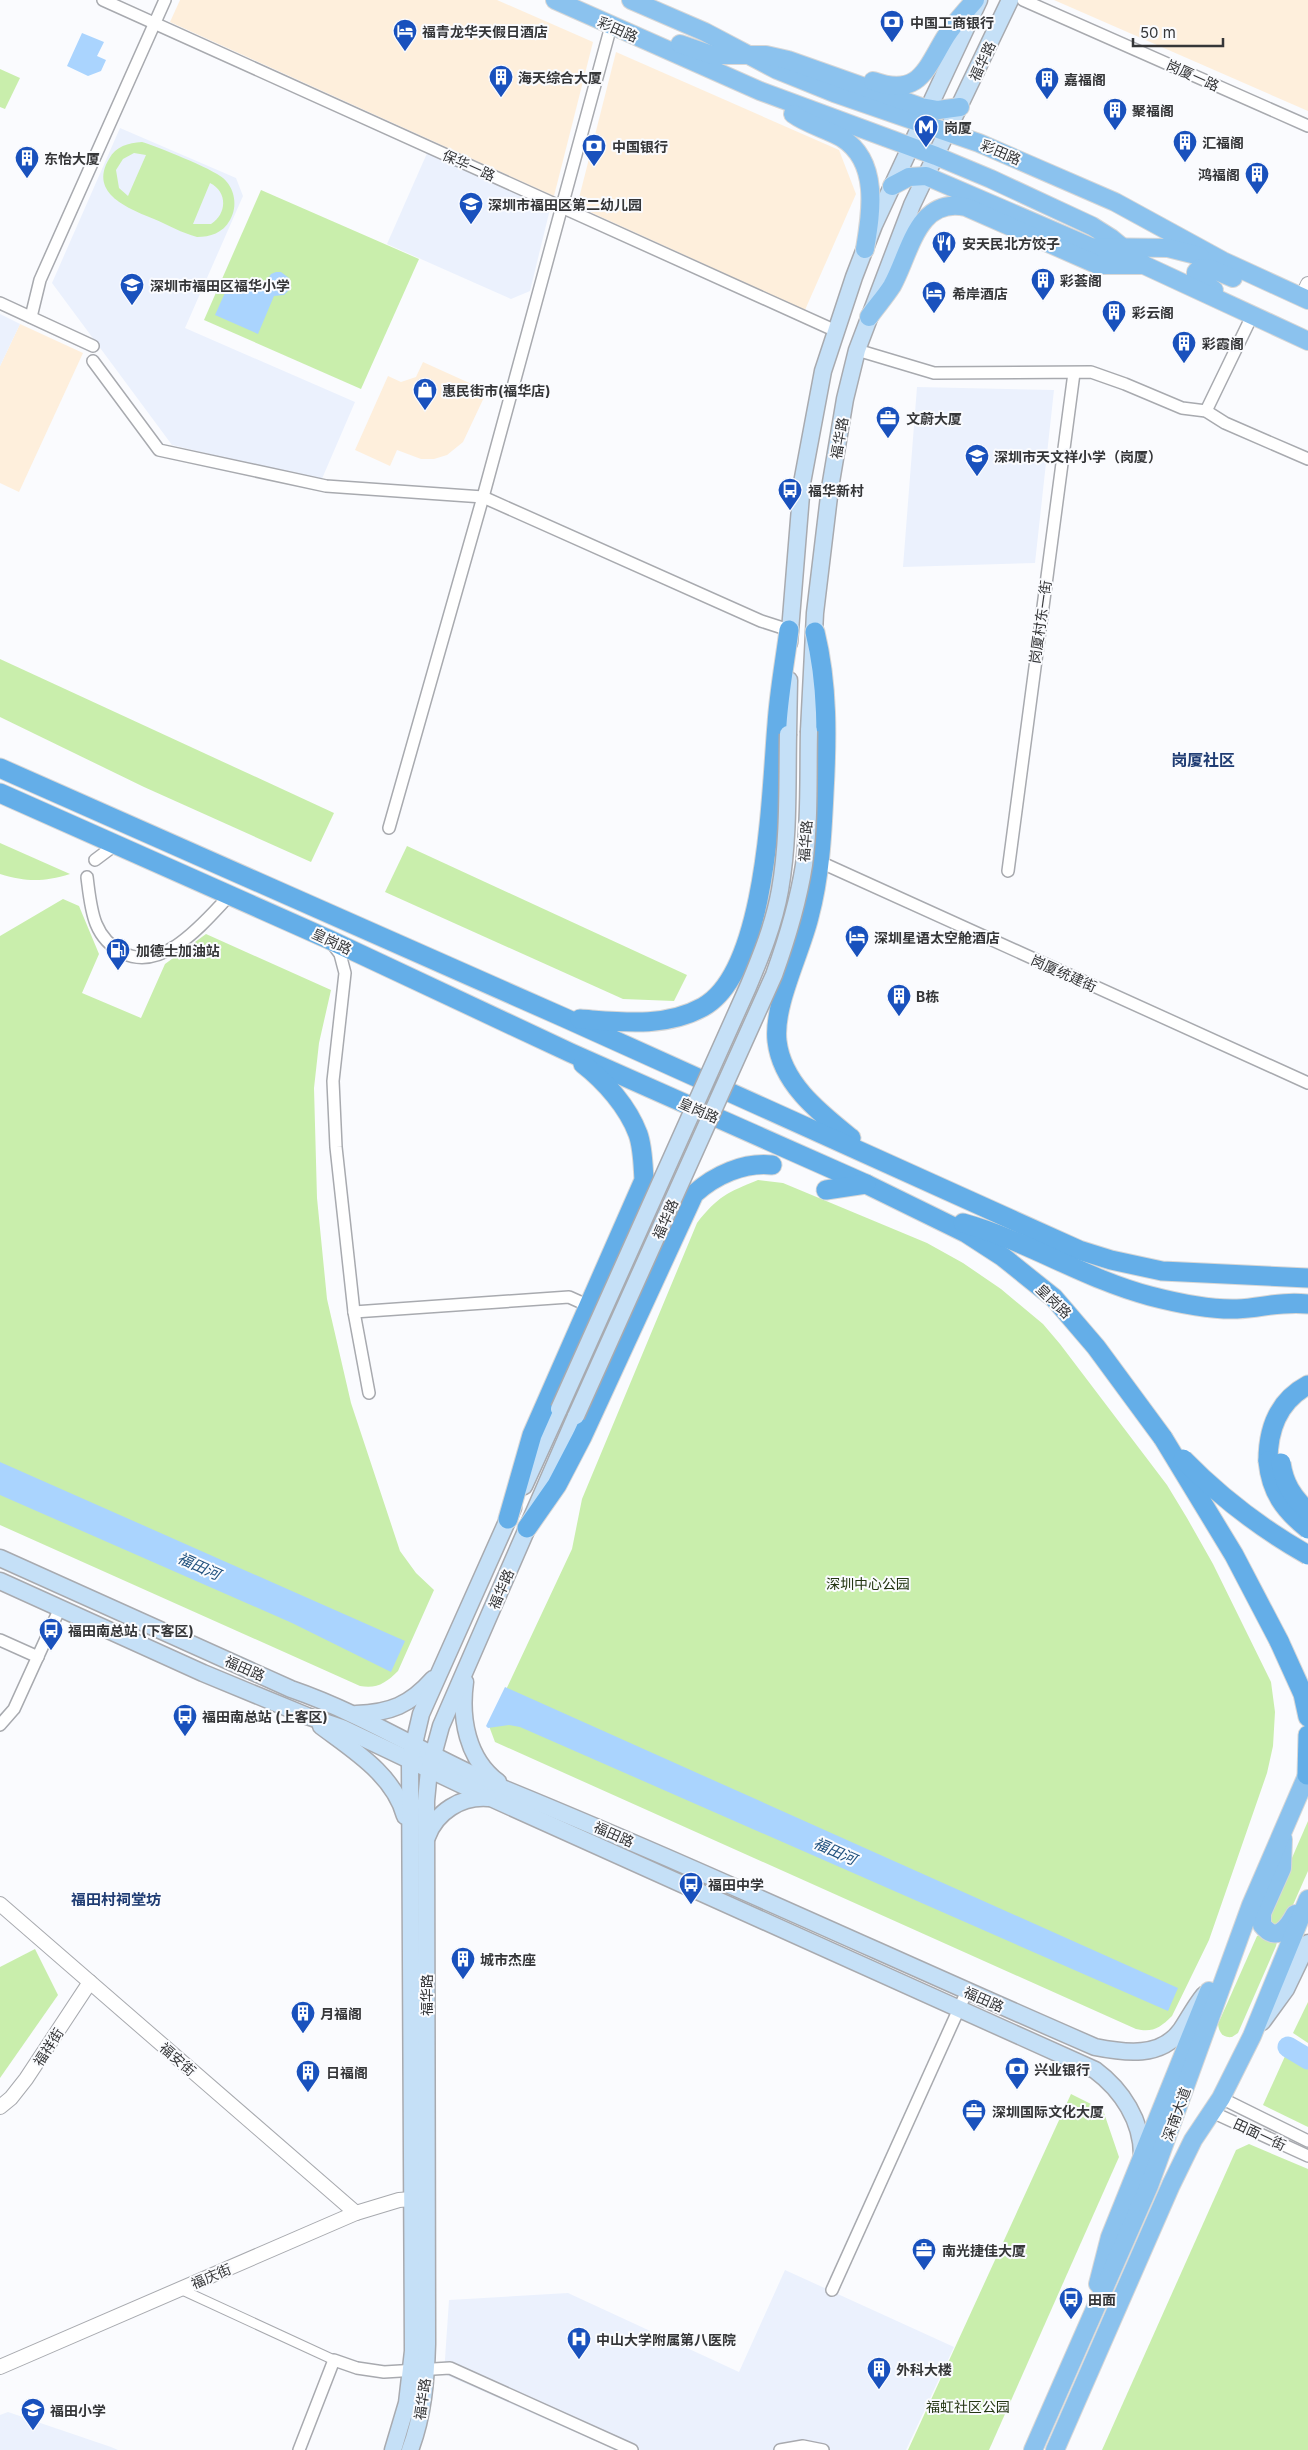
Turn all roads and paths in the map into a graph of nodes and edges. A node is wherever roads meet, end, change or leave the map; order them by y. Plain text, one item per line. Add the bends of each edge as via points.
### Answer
1 (103, 0) edge
2 (164, 0) edge
3 (555, 0) edge
4 (975, 0) edge
5 (979, 0) edge
6 (1010, 0) edge
7 (1023, 0) edge
8 (635, 1) edge
9 (154, 23) junction
10 (611, 26) junction
11 (704, 32) junction
12 (628, 33) junction
13 (746, 54) junction
14 (760, 91) junction
15 (960, 107) junction
16 (926, 116) junction
17 (1308, 126) edge
18 (948, 132) junction
19 (912, 147) junction
20 (936, 156) junction
21 (926, 176) junction
22 (892, 186) junction
23 (562, 207) junction
24 (1122, 247) junction
25 (865, 249) junction
26 (1223, 261) junction
27 (1144, 265) junction
28 (1282, 288) junction
29 (1306, 294) edge
30 (0, 302) edge
31 (1224, 302) junction
32 (1252, 316) junction
33 (30, 317) junction
34 (869, 317) junction
35 (836, 331) junction
36 (1308, 341) edge
37 (93, 346) dead end
38 (857, 350) junction
39 (93, 361) dead end
40 (1074, 373) junction
41 (1206, 411) junction
42 (1308, 459) edge
43 (483, 497) junction
44 (789, 630) junction
45 (815, 632) junction
46 (0, 768) edge
47 (0, 793) edge
48 (390, 828) dead end
49 (820, 862) junction
50 (1008, 871) dead end
51 (87, 877) dead end
52 (230, 895) junction
53 (328, 939) junction
54 (734, 970) junction
55 (786, 991) junction
56 (565, 1018) junction
57 (571, 1053) junction
58 (1308, 1083) edge
59 (871, 1155) junction
60 (772, 1165) dead end
61 (866, 1184) junction
62 (826, 1190) dead end
63 (638, 1199) junction
64 (935, 1216) junction
65 (681, 1222) junction
66 (1303, 1275) edge
67 (1308, 1304) edge
68 (589, 1306) junction
69 (354, 1312) junction
70 (1308, 1385) edge
71 (369, 1393) dead end
72 (1308, 1398) edge
73 (1163, 1438) junction
74 (1275, 1462) junction
75 (1308, 1510) edge
76 (508, 1520) junction
77 (527, 1528) junction
78 (1308, 1529) edge
79 (1308, 1555) edge
80 (0, 1558) edge
81 (0, 1580) edge
82 (60, 1608) junction
83 (0, 1640) edge
84 (38, 1657) junction
85 (468, 1665) junction
86 (442, 1669) junction
87 (354, 1714) junction
88 (307, 1716) junction
89 (1308, 1717) edge
90 (0, 1725) edge
91 (1308, 1735) edge
92 (413, 1744) junction
93 (410, 1761) junction
94 (431, 1762) junction
95 (1308, 1773) edge
96 (509, 1791) junction
97 (491, 1798) junction
98 (1284, 1829) junction
99 (409, 1830) junction
100 (426, 1841) junction
101 (1308, 1897) edge
102 (0, 1904) edge
103 (1308, 1943) edge
104 (1232, 1955) junction
105 (90, 1982) junction
106 (1212, 1985) junction
107 (967, 1992) junction
108 (959, 2008) junction
109 (1252, 2036) junction
110 (1216, 2105) junction
111 (0, 2107) edge
112 (1308, 2141) edge
113 (1142, 2156) junction
114 (1308, 2156) edge
115 (420, 2198) junction
116 (356, 2213) junction
117 (180, 2289) junction
118 (832, 2290) dead end
119 (1095, 2308) junction
120 (334, 2360) junction
121 (0, 2367) edge
122 (419, 2370) junction
123 (299, 2450) edge
124 (393, 2450) edge
125 (410, 2450) edge
126 (632, 2450) edge
127 (780, 2450) edge
128 (823, 2450) edge
129 (1033, 2450) edge
130 (1055, 2450) edge

1 - 9 street, 保华一路
2 - 9 street
3 - 10 main road, 彩田路
4 - 11 main road via 945,38 928,69 913,82 901,85 879,83 797,52
5 - 16 main road, 福华路
6 - 15 main road, 福华路
7 - 17 street, 岗厦一路
8 - 11 main road, 彩田路
9 - 23 street, 保华一路
9 - 33 street via 40,280
10 - 12 main road, 彩田路
10 - 23 street
11 - 13 main road, 彩田路
12 - 13 main road via 666,39 712,55
12 - 14 main road, 彩田路
13 - 16 main road, 彩田路 via 802,80
14 - 19 main road, 彩田路
14 - 25 main road via 797,117 843,139 862,161 871,192
15 - 16 main road
15 - 18 main road, 福华路
16 - 18 main road, 彩田路
16 - 19 main road, 福华路
18 - 20 main road, 福华路
18 - 26 main road, 彩田路 via 1115,202
19 - 20 main road, 彩田路
19 - 22 main road, 福华路
20 - 21 main road, 福华路
20 - 24 main road, 彩田路 via 1092,226
21 - 22 main road via 909,177
21 - 24 main road via 1091,247
21 - 34 main road, 福华路 via 907,215
22 - 25 main road, 福华路
23 - 35 street, 保华一路
23 - 43 street
24 - 26 main road via 1168,248
24 - 27 main road, 彩田路
25 - 35 main road, 福华路
26 - 28 main road, 彩田路
27 - 31 main road, 彩田路
27 - 34 main road, 彩田路 via 1098,265 966,207 952,204 931,213 921,224 891,287
28 - 29 main road, 彩田路
28 - 31 main road via 1247,284 1212,269 1200,268 1196,278 1219,293
30 - 33 street
31 - 32 main road, 彩田路
32 - 36 main road, 彩田路
32 - 41 street
33 - 37 street
34 - 38 main road, 福华路
35 - 44 main road, 福华路 via 823,371 802,483
38 - 40 street via 934,373
38 - 45 main road, 福华路 via 845,398 830,488
39 - 43 street via 159,450 326,486
40 - 41 street via 1091,372 1182,408
40 - 50 street, 岗厦村东一街
41 - 42 street via 1225,423
43 - 44 street via 761,621
43 - 48 street
44 - 54 highway via 778,711 765,867 754,913
44 - 76 main road, 福华路, bridge via 786,845 780,890 769,932 744,996
45 - 49 highway via 826,698
45 - 77 main road, 福华路, bridge via 804,864 786,942 774,976
46 - 56 highway, 皇岗路
47 - 52 highway, 皇岗路
49 - 55 highway via 809,918
49 - 58 street, 岗厦统建街
51 - 52 street via 94,916 102,936 112,947 139,958 149,958 180,942
52 - 53 highway, 皇岗路
53 - 57 highway, 皇岗路
53 - 69 street via 340,954 345,973 333,1080 336,1147
54 - 55 highway via 737,994 750,1005 767,1006
54 - 56 highway via 719,995 704,1007 684,1015 658,1022 625,1023
55 - 59 highway via 777,1025 779,1048 786,1070 814,1107
56 - 59 highway, 皇岗路
57 - 61 highway, 皇岗路
57 - 63 highway via 611,1092 638,1134 644,1180
59 - 66 highway, 皇岗路 via 1079,1250 1128,1265 1180,1273
60 - 65 highway via 746,1166 704,1185 694,1194
61 - 62 highway
61 - 64 highway, 皇岗路
63 - 65 highway via 653,1192 669,1196 680,1207
63 - 68 highway
64 - 67 highway via 1002,1236 1112,1284 1172,1300 1237,1309 1286,1302
64 - 73 highway, 皇岗路 via 997,1253 1054,1298 1096,1347
65 - 77 highway via 582,1437 557,1484
68 - 69 street via 569,1298
68 - 76 highway via 532,1435
69 - 71 street
70 - 74 highway via 1294,1394 1278,1413 1269,1436
72 - 74 highway via 1294,1410 1287,1422
73 - 79 highway, 皇岗路, bridge via 1236,1507
73 - 89 highway, bridge via 1234,1555 1280,1641 1303,1694
74 - 75 highway, bridge via 1293,1496
74 - 78 highway, bridge via 1272,1482 1280,1502
76 - 86 main road, 福华路
77 - 85 main road, 福华路
80 - 87 main road, 福田路
81 - 82 main road, 福田路
82 - 84 street
82 - 88 main road, 福田路
83 - 84 street
84 - 90 street via 14,1709
85 - 94 main road, 福华路 via 441,1726
85 - 96 main road via 464,1713 466,1732 473,1751 491,1777
86 - 87 main road via 411,1700 396,1708 380,1713
86 - 92 main road, 福华路
87 - 92 main road, 福田路
88 - 93 main road, 福田路 via 342,1728
88 - 99 main road via 379,1774 403,1808
91 - 95 highway
92 - 93 main road, 福华路
92 - 94 main road, 福田路
93 - 94 main road, 福田路
93 - 99 main road, 福华路
94 - 96 main road, 福田路
94 - 97 main road, 福田路
94 - 100 main road, 福华路
95 - 98 main road, 深南大道
96 - 107 main road, 福田路 via 657,1853
97 - 100 main road via 472,1798 450,1807 433,1824
97 - 108 main road, 福田路
98 - 101 main road via 1282,1868 1262,1913 1262,1925 1266,1931 1282,1932
98 - 104 main road, 深南大道
99 - 115 main road, 福华路
100 - 115 main road, 福华路
101 - 109 main road, 深南大道
102 - 105 street, 福安街
103 - 109 main road via 1286,1989
104 - 106 main road
104 - 119 main road, 深南大道 via 1155,2171
105 - 111 street, 福祥街 via 26,2079
105 - 116 street, 福安街
106 - 107 main road, 福田路 via 1172,2040 1156,2049 1133,2052 1095,2047
106 - 113 main road
107 - 108 street
108 - 113 main road, 福田路 via 1082,2063 1106,2078 1117,2089 1140,2130
108 - 118 street
109 - 110 main road, 深南大道
110 - 112 street, 田面一街
110 - 114 street, 田面一街
110 - 130 main road, 深南大道 via 1171,2185
113 - 119 main road via 1103,2258
115 - 116 street, 福庆街 via 391,2202
115 - 122 main road, 福华路
116 - 117 street, 福庆街
117 - 120 street
117 - 121 street, 福庆街
119 - 129 main road, 深南大道
120 - 122 street via 372,2370
120 - 123 street
122 - 124 main road, 福华路
122 - 125 main road, 福华路 via 420,2419
122 - 126 street via 455,2370
127 - 128 street via 803,2446

